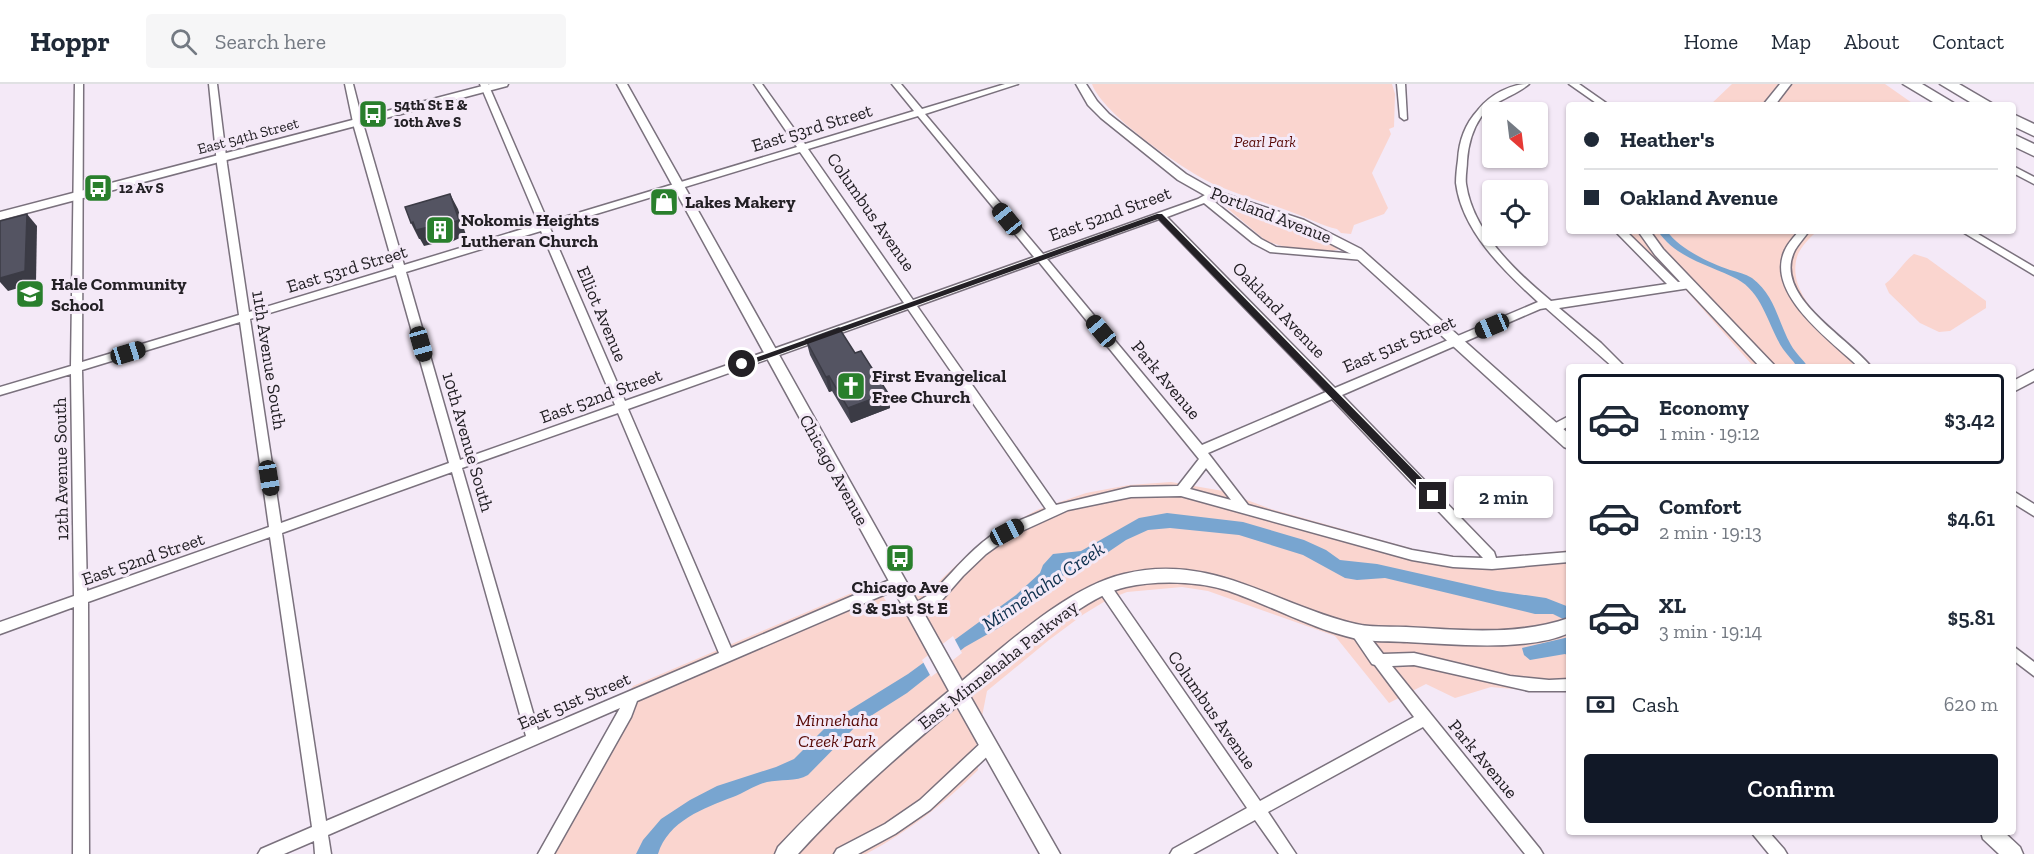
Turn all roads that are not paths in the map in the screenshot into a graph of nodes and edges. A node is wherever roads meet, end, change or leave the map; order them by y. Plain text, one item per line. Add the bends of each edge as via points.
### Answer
1 (79, 84) edge
2 (213, 84) edge
3 (349, 84) edge
4 (503, 84) edge
5 (622, 84) edge
6 (758, 84) edge
7 (896, 84) edge
8 (1014, 84) edge
9 (1081, 84) edge
10 (1401, 84) edge
11 (1525, 84) edge
12 (1573, 84) edge
13 (1786, 84) edge
14 (1911, 84) edge
15 (1948, 84) edge
16 (485, 86) edge
17 (1600, 102) edge
18 (1771, 102) edge
19 (1944, 102) edge
20 (1981, 102) edge
21 (919, 112) junction
22 (1404, 117) dead end
23 (2016, 121) edge
24 (358, 122) junction
25 (2034, 130) edge
26 (2016, 142) edge
27 (803, 148) junction
28 (2034, 151) edge
29 (221, 158) junction
30 (2016, 171) edge
31 (2034, 181) edge
32 (677, 186) junction
33 (1208, 196) junction
34 (76, 197) junction
35 (1160, 215) junction
36 (0, 216) edge
37 (544, 226) junction
38 (1623, 234) edge
39 (1646, 234) edge
40 (1802, 234) edge
41 (1971, 234) edge
42 (1363, 257) junction
43 (1040, 258) junction
44 (400, 270) junction
45 (2034, 272) edge
46 (1690, 284) junction
47 (1675, 286) junction
48 (911, 304) junction
49 (1547, 304) junction
50 (245, 318) junction
51 (1455, 342) junction
52 (770, 354) junction
53 (1616, 364) edge
54 (1766, 364) edge
55 (1862, 364) edge
56 (77, 368) junction
57 (2033, 378) edge
58 (2016, 386) edge
59 (0, 391) edge
60 (1334, 393) junction
61 (620, 408) junction
62 (1566, 422) edge
63 (1554, 429) junction
64 (1566, 440) edge
65 (1203, 455) junction
66 (457, 466) junction
67 (1181, 491) junction
68 (2016, 498) edge
69 (1244, 508) junction
70 (1053, 510) junction
71 (2034, 511) edge
72 (277, 530) junction
73 (1566, 557) edge
74 (1492, 564) junction
75 (897, 583) junction
76 (1104, 587) junction
77 (81, 599) junction
78 (915, 611) junction
79 (1566, 626) edge
80 (0, 628) edge
81 (1358, 632) junction
82 (2016, 655) edge
83 (728, 657) junction
84 (1377, 660) junction
85 (2034, 670) edge
86 (1566, 685) edge
87 (960, 693) junction
88 (632, 697) junction
89 (1424, 719) junction
90 (534, 740) junction
91 (989, 745) junction
92 (1258, 810) junction
93 (319, 831) junction
94 (1761, 835) edge
95 (1993, 835) edge
96 (800, 847) edge
97 (81, 854) edge
98 (266, 854) edge
99 (323, 854) edge
100 (546, 854) edge
101 (785, 854) edge
102 (842, 854) edge
103 (1050, 854) edge
104 (1178, 854) edge
105 (1288, 854) edge
106 (1535, 854) edge
107 (1779, 854) edge
108 (2013, 854) edge

1 - 34 street, 12th Avenue South
2 - 29 street, 11th Avenue South
3 - 24 street, 10th Avenue South
4 - 16 street, East 54th Street
5 - 32 street, Chicago Avenue
6 - 27 street, Columbus Avenue
7 - 21 street, Park Avenue
8 - 21 street, East 53rd Street
9 - 33 street, Portland Avenue via 1105,117
10 - 22 street
11 - 49 street via 1491,101 1473,119 1462,154 1461,188 1471,216 1489,244
12 - 17 street
13 - 18 street
14 - 19 highway
15 - 20 highway
16 - 24 street, East 54th Street
16 - 37 street, Elliot Avenue
21 - 27 street, East 53rd Street
21 - 43 street, Park Avenue
23 - 25 highway
24 - 29 street, East 54th Street
24 - 44 street, 10th Avenue South
26 - 28 highway
27 - 32 street, East 53rd Street
27 - 48 street, Columbus Avenue
29 - 34 street, East 54th Street
29 - 50 street, 11th Avenue South
30 - 31 street
32 - 37 street, East 53rd Street
32 - 52 street, Chicago Avenue
33 - 35 street, East 52nd Street
33 - 42 street, Portland Avenue via 1299,223
33 - 42 street via 1257,241 1274,250
34 - 36 street, East 54th Street
34 - 56 street, 12th Avenue South
35 - 43 street, East 52nd Street
35 - 60 street, Oakland Avenue
37 - 44 street, East 53rd Street
37 - 61 street, Elliot Avenue
38 - 47 street
39 - 46 street
40 - 55 street via 1789,250 1786,264 1794,294 1811,319
41 - 45 street
42 - 51 street, Portland Avenue
43 - 48 street, East 52nd Street
43 - 65 street, Park Avenue
44 - 50 street, East 53rd Street
44 - 66 street, 10th Avenue South
46 - 47 street, East 51st Street
46 - 54 street
47 - 49 street, East 51st Street
48 - 52 street, East 52nd Street
48 - 70 street, Columbus Avenue
49 - 51 street, East 51st Street
49 - 53 street
50 - 56 street, East 53rd Street
50 - 72 street, 11th Avenue South
51 - 60 street, East 51st Street
51 - 63 street, Portland Avenue
52 - 61 street, East 52nd Street
52 - 75 street, Chicago Avenue
56 - 59 street, East 53rd Street
56 - 77 street, 12th Avenue South
57 - 58 street
60 - 65 street, East 51st Street
60 - 74 street, Oakland Avenue via 1489,556
61 - 66 street, East 52nd Street
61 - 83 street, Elliot Avenue
62 - 63 street
63 - 64 street, Portland Avenue
65 - 67 street, East 51st Street
65 - 69 street, Park Avenue
66 - 72 street, East 52nd Street
66 - 90 street, 10th Avenue South
67 - 69 street
67 - 70 street via 1131,492
68 - 71 street
69 - 74 street via 1412,555
70 - 78 street via 1007,532 982,550 936,596
72 - 77 street, East 52nd Street
72 - 93 street, 11th Avenue South
73 - 74 street
75 - 78 street, Chicago Avenue
75 - 83 street, East 51st Street
76 - 81 street, East Minnehaha Parkway via 1159,576 1210,580
76 - 87 street, East Minnehaha Parkway via 1044,626
76 - 92 street, Columbus Avenue
77 - 80 street, East 52nd Street
77 - 97 street, 12th Avenue South
78 - 87 street, Chicago Avenue
79 - 81 street, East Minnehaha Parkway via 1524,636
81 - 84 street, Park Avenue
82 - 85 street
83 - 88 street, East 51st Street
84 - 86 street via 1412,658 1515,683
84 - 89 street, Park Avenue
87 - 91 street, Chicago Avenue
87 - 96 street, East Minnehaha Parkway via 829,806
88 - 90 street, East 51st Street
88 - 100 street
89 - 92 street
89 - 106 street, Park Avenue
90 - 93 street, East 51st Street
91 - 102 street via 925,805
91 - 103 street, Chicago Avenue
92 - 104 street
92 - 105 street, Columbus Avenue
93 - 98 street, East 51st Street
93 - 99 street, 11th Avenue South
94 - 107 street
95 - 108 street
96 - 101 street, East Minnehaha Parkway

